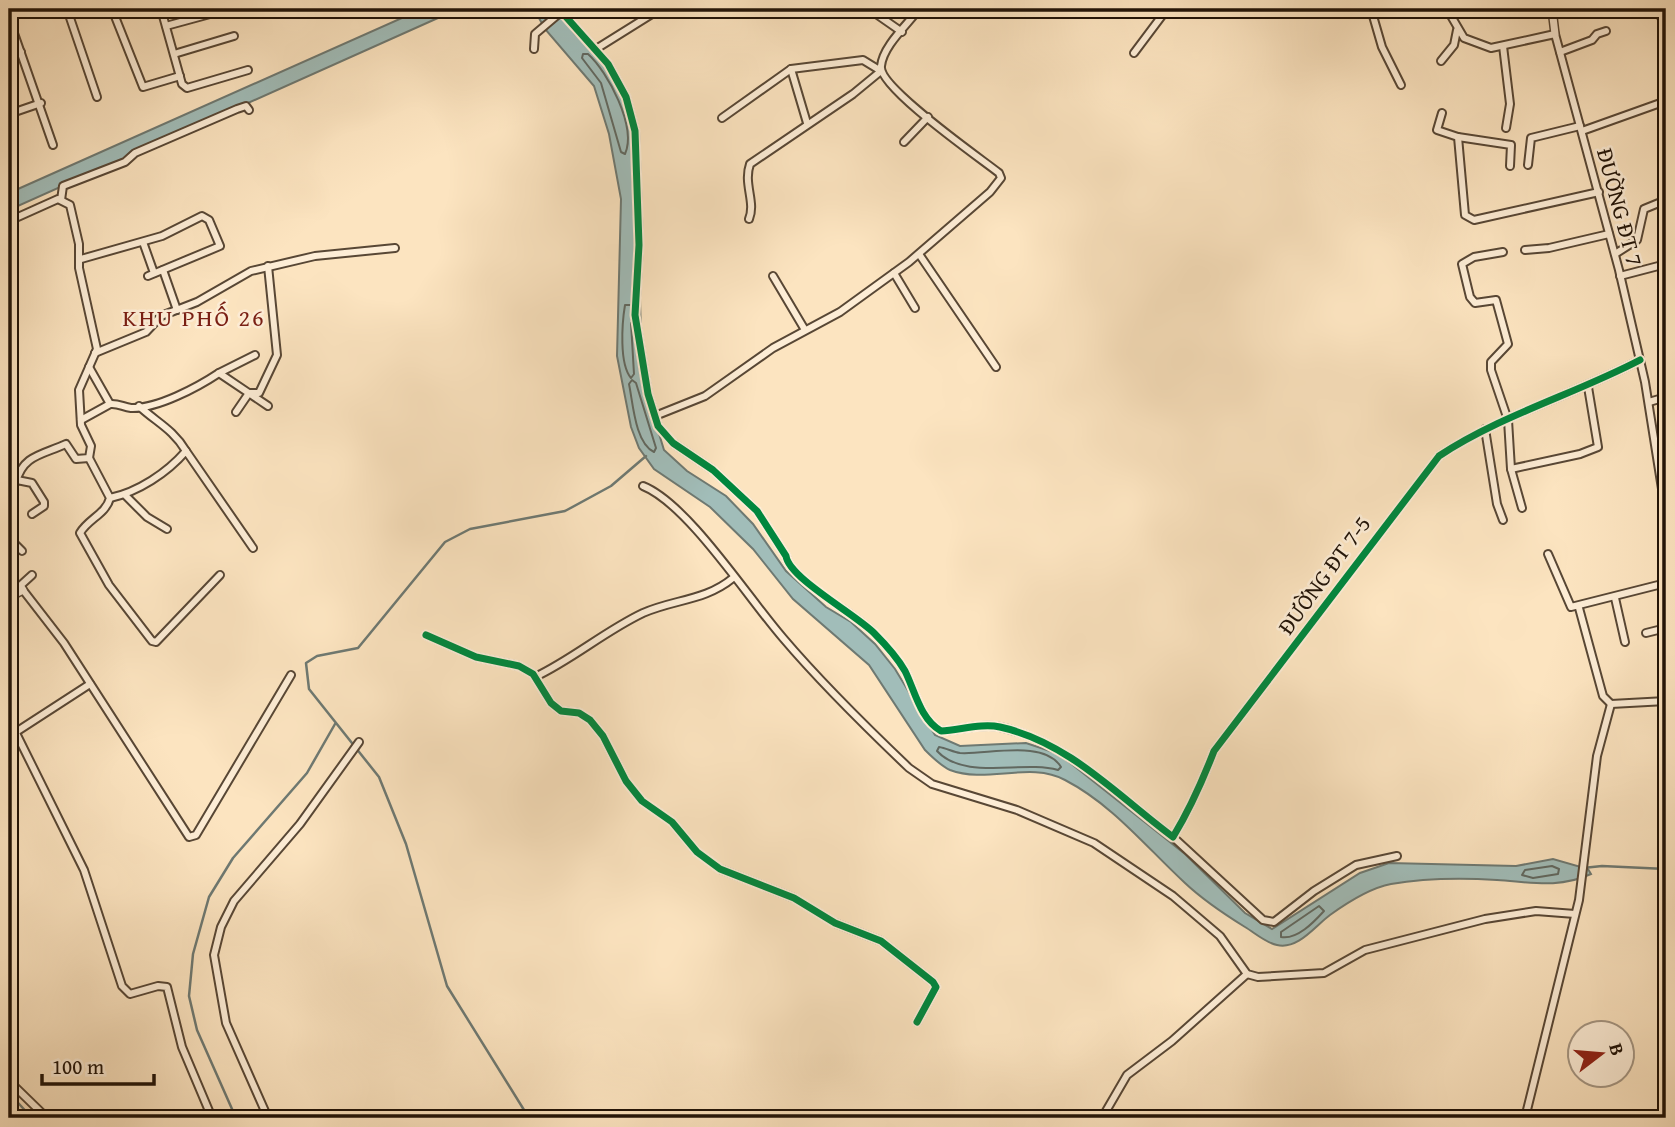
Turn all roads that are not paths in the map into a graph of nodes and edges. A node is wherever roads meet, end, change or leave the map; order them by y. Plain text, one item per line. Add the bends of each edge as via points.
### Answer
1 (67, 9) edge
2 (112, 9) edge
3 (161, 9) edge
4 (660, 9) edge
5 (869, 9) edge
6 (919, 9) edge
7 (1167, 9) edge
8 (1371, 9) edge
9 (1447, 9) edge
10 (1552, 9) edge
11 (221, 11) dead end
12 (560, 11) edge
13 (1659, 12) dead end
14 (9, 19) edge
15 (166, 26) junction
16 (1666, 29) edge
17 (1457, 30) junction
18 (1606, 31) dead end
19 (902, 32) junction
20 (1555, 34) junction
21 (233, 36) dead end
22 (1503, 46) junction
23 (534, 49) dead end
24 (596, 50) junction
25 (21, 52) junction
26 (1560, 52) junction
27 (1134, 53) dead end
28 (174, 54) junction
29 (9, 57) edge
30 (1441, 61) dead end
31 (791, 69) junction
32 (248, 71) dead end
33 (881, 71) junction
34 (180, 76) junction
35 (1401, 85) dead end
36 (97, 97) dead end
37 (1666, 101) edge
38 (41, 103) junction
39 (249, 110) dead end
40 (1442, 113) dead end
41 (9, 114) edge
42 (928, 117) junction
43 (722, 118) dead end
44 (807, 123) junction
45 (1506, 128) dead end
46 (1581, 128) junction
47 (1458, 137) junction
48 (905, 142) dead end
49 (54, 145) dead end
50 (1528, 165) dead end
51 (1510, 166) dead end
52 (1599, 192) junction
53 (61, 200) junction
54 (1666, 200) edge
55 (749, 219) dead end
56 (9, 221) edge
57 (1609, 234) junction
58 (143, 242) junction
59 (395, 248) dead end
60 (1525, 250) dead end
61 (1503, 252) dead end
62 (919, 254) junction
63 (1615, 254) junction
64 (81, 259) junction
65 (1666, 264) edge
66 (268, 266) junction
67 (163, 270) junction
68 (894, 273) junction
69 (773, 276) dead end
70 (1620, 276) junction
71 (915, 308) dead end
72 (177, 310) junction
73 (805, 330) junction
74 (95, 354) junction
75 (255, 355) dead end
76 (1640, 360) junction
77 (89, 367) junction
78 (996, 367) dead end
79 (219, 373) junction
80 (1588, 387) junction
81 (249, 393) junction
82 (1666, 397) edge
83 (1649, 402) junction
84 (110, 404) junction
85 (268, 406) dead end
86 (139, 407) junction
87 (236, 412) dead end
88 (655, 416) junction
89 (81, 420) junction
90 (1508, 420) junction
91 (1485, 429) junction
92 (186, 451) junction
93 (89, 458) junction
94 (1511, 469) junction
95 (17, 480) junction
96 (9, 486) edge
97 (643, 486) dead end
98 (125, 495) junction
99 (110, 498) junction
100 (1522, 509) dead end
101 (32, 514) dead end
102 (1666, 514) edge
103 (1503, 520) dead end
104 (167, 529) dead end
105 (9, 538) edge
106 (253, 548) dead end
107 (22, 551) dead end
108 (1548, 554) dead end
109 (32, 575) dead end
110 (220, 575) dead end
111 (733, 579) junction
112 (1666, 583) edge
113 (23, 590) junction
114 (9, 594) edge
115 (1615, 598) junction
116 (1579, 608) junction
117 (1666, 628) edge
118 (1646, 633) dead end
119 (426, 635) dead end
120 (1625, 642) dead end
121 (291, 675) dead end
122 (535, 677) junction
123 (90, 684) junction
124 (1666, 701) edge
125 (1611, 704) junction
126 (9, 719) edge
127 (16, 732) junction
128 (359, 742) dead end
129 (1173, 837) junction
130 (1397, 856) dead end
131 (1576, 914) junction
132 (1247, 974) junction
133 (917, 1022) dead end
134 (9, 1081) edge
135 (47, 1118) edge
136 (212, 1118) edge
137 (268, 1118) edge
138 (1102, 1118) edge
139 (1525, 1118) edge

1 - 36 street
2 - 34 street via 143,87
3 - 15 street
4 - 24 street
5 - 19 street
6 - 19 street
7 - 27 street
8 - 35 street via 1382,47
9 - 17 street
10 - 20 street
11 - 15 street
12 - 23 street via 535,34
12 - 24 street
13 - 16 street
14 - 25 street
15 - 28 street
17 - 22 street via 1482,46
17 - 30 street via 1454,45
18 - 26 street
19 - 33 street via 887,50
20 - 22 street
20 - 26 street, ĐƯỜNG ĐT 7
21 - 28 street
22 - 45 street via 1509,100
24 - 88 street via 626,97 635,131 639,245 635,315
25 - 29 street
25 - 38 street
26 - 46 street, ĐƯỜNG ĐT 7
28 - 34 street
31 - 33 street via 863,60
31 - 43 street
31 - 44 street
32 - 34 street via 187,88
33 - 42 street via 893,88
33 - 44 street
37 - 46 street
38 - 41 street
38 - 49 street
39 - 53 street via 246,106 237,109 63,187
40 - 47 street via 1437,130
42 - 48 street
42 - 62 street via 1001,178
44 - 55 street via 750,164 745,178 752,212
46 - 50 street via 1531,138
46 - 52 street, ĐƯỜNG ĐT 7
47 - 51 street via 1511,145
47 - 52 street via 1465,215 1474,220
52 - 57 street, ĐƯỜNG ĐT 7
53 - 56 street
53 - 64 street via 70,205
54 - 63 street via 1644,208 1637,240
57 - 60 street
57 - 63 street, ĐƯỜNG ĐT 7
58 - 64 street
58 - 67 street via 151,274
58 - 67 street via 202,216 209,220 220,246
59 - 66 street
61 - 90 street via 1462,264 1470,297 1475,303 1496,300 1501,314 1508,344 1491,362 1491,370
62 - 68 street
62 - 78 street
63 - 70 street, ĐƯỜNG ĐT 7
64 - 74 street
65 - 70 street
66 - 72 street
66 - 81 street via 277,355 259,393
67 - 72 street
68 - 71 street
68 - 73 street via 840,312
69 - 73 street
70 - 76 street, ĐƯỜNG ĐT 7
72 - 74 street via 161,316 146,332
73 - 88 street via 705,396
74 - 77 street
75 - 79 street
76 - 80 street, ĐƯỜNG ĐT 7-5
76 - 83 street, ĐƯỜNG ĐT 7
77 - 84 street
77 - 89 street via 79,390
79 - 81 street
79 - 86 street via 197,387
80 - 90 street, ĐƯỜNG ĐT 7-5
80 - 94 street via 1598,447
81 - 85 street
81 - 87 street
82 - 83 street
83 - 102 street, ĐƯỜNG ĐT 7
84 - 86 street
84 - 89 street
86 - 92 street via 178,437
88 - 129 street via 673,443 713,470 757,511 800,578 857,617 889,649 934,727 941,731 999,727 1034,738 1078,762
89 - 93 street via 92,446
90 - 91 street, ĐƯỜNG ĐT 7-5
90 - 94 street
91 - 103 street
91 - 129 street, ĐƯỜNG ĐT 7-5 via 1439,456 1421,476 1214,751 1202,787
92 - 98 street via 174,464
92 - 106 street
93 - 95 street via 76,458 66,444 27,460 20,466
93 - 99 street
94 - 100 street
95 - 96 street
95 - 101 street via 32,483 44,502
97 - 111 street via 660,493 694,527
98 - 99 street
98 - 104 street
99 - 110 street via 108,506 80,533 109,585 152,641 156,642
105 - 107 street
108 - 116 street via 1571,607
109 - 113 street via 21,585
111 - 122 street via 710,595 642,614
111 - 132 street via 784,640 909,768 932,784 1017,810 1094,843 1173,896 1212,929
112 - 115 street
113 - 114 street
113 - 123 street
115 - 116 street
115 - 120 street
116 - 125 street via 1603,696
117 - 118 street
119 - 122 street via 476,657 519,666
121 - 123 street via 196,835 189,837
122 - 133 street via 561,711 590,720 642,801 672,822 697,852 720,869 794,898 835,923 881,941 933,982 936,988
123 - 127 street
124 - 125 street
125 - 131 street via 1597,756
126 - 127 street
127 - 136 street via 84,870 122,986 130,994 167,987 182,1047
128 - 137 street via 300,824 234,901 214,955 226,1023
129 - 130 street via 1263,920 1274,922 1348,869
131 - 132 street via 1532,912 1410,936 1365,950 1324,973
131 - 139 street
132 - 138 street via 1172,1041 1126,1074
134 - 135 street

